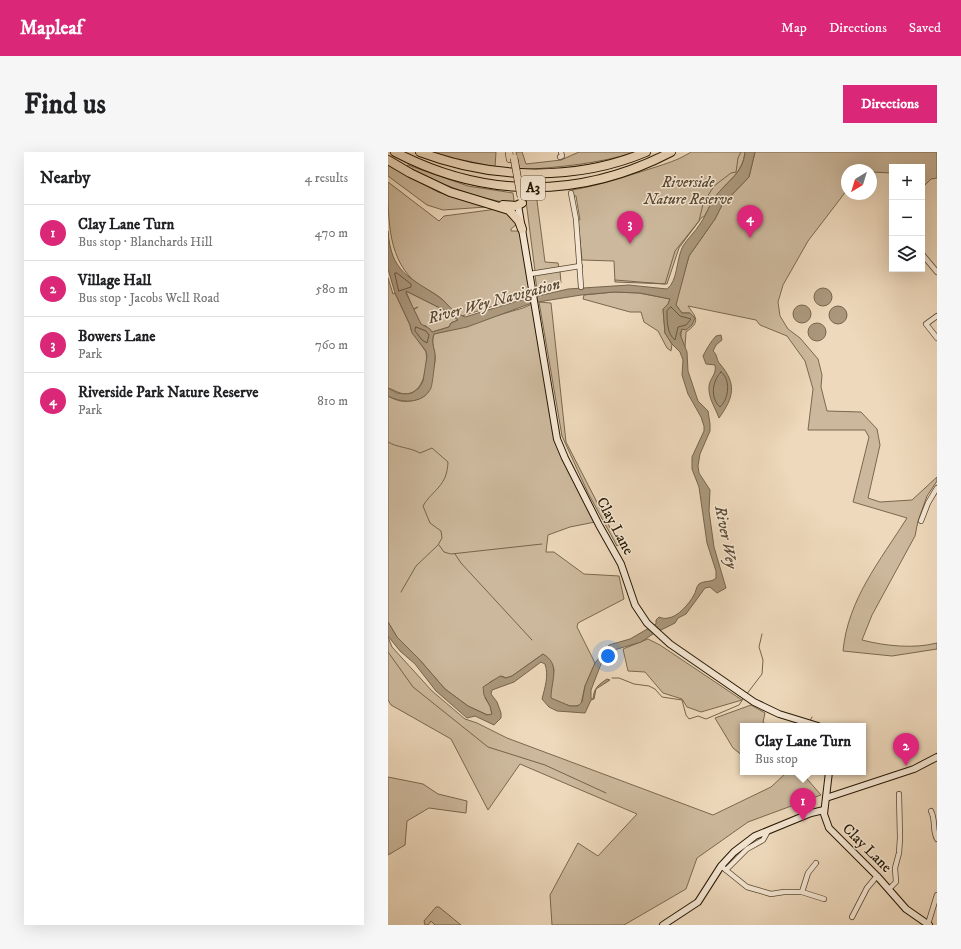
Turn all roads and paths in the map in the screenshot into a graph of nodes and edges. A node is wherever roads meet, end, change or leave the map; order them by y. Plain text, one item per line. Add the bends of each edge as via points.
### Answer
1 (395, 152) edge
2 (420, 152) edge
3 (646, 152) edge
4 (671, 152) edge
5 (512, 155) edge
6 (388, 160) edge
7 (571, 192) dead end
8 (520, 200) junction
9 (498, 206) junction
10 (522, 229) junction
11 (525, 243) junction
12 (925, 258) edge
13 (580, 266) junction
14 (937, 272) edge
15 (530, 277) junction
16 (581, 287) dead end
17 (937, 316) edge
18 (937, 338) edge
19 (937, 488) edge
20 (921, 521) dead end
21 (808, 723) edge
22 (937, 757) edge
23 (829, 775) edge
24 (899, 794) dead end
25 (826, 798) junction
26 (824, 810) junction
27 (931, 811) dead end
28 (937, 839) edge
29 (816, 863) dead end
30 (723, 868) junction
31 (877, 876) junction
32 (889, 890) junction
33 (802, 892) junction
34 (937, 895) edge
35 (824, 899) dead end
36 (852, 917) dead end
37 (663, 925) edge
38 (928, 925) edge

1 - 4 highway, A3 via 429,168 460,178 509,187 542,188 609,177 643,166
2 - 3 highway, A3 via 471,167 538,173 566,172 598,166
5 - 8 main road, Clay Lane, bridge
6 - 9 highway via 450,192
7 - 13 street
8 - 9 highway
8 - 10 street, Clay Lane
8 - 11 street, Clay Lane
9 - 10 highway via 513,213
10 - 11 street, Clay Lane
11 - 15 street, Clay Lane
12 - 14 street
13 - 15 street
13 - 16 street
15 - 21 street, Clay Lane via 560,446 621,564 634,605 657,633 745,696 779,714
17 - 18 street via 926,324
19 - 20 street
22 - 25 street via 914,769
23 - 25 street, Clay Lane
24 - 32 street via 900,838 895,868 896,882
25 - 26 street, Clay Lane
26 - 30 street via 755,836 734,852
26 - 31 street, Clay Lane via 830,830
27 - 28 street
29 - 33 street via 808,873
30 - 33 street via 753,889 771,894
30 - 37 street via 698,902
31 - 32 street, Clay Lane
31 - 36 street via 867,888
32 - 38 street, Clay Lane via 906,909
33 - 35 street
34 - 38 street

